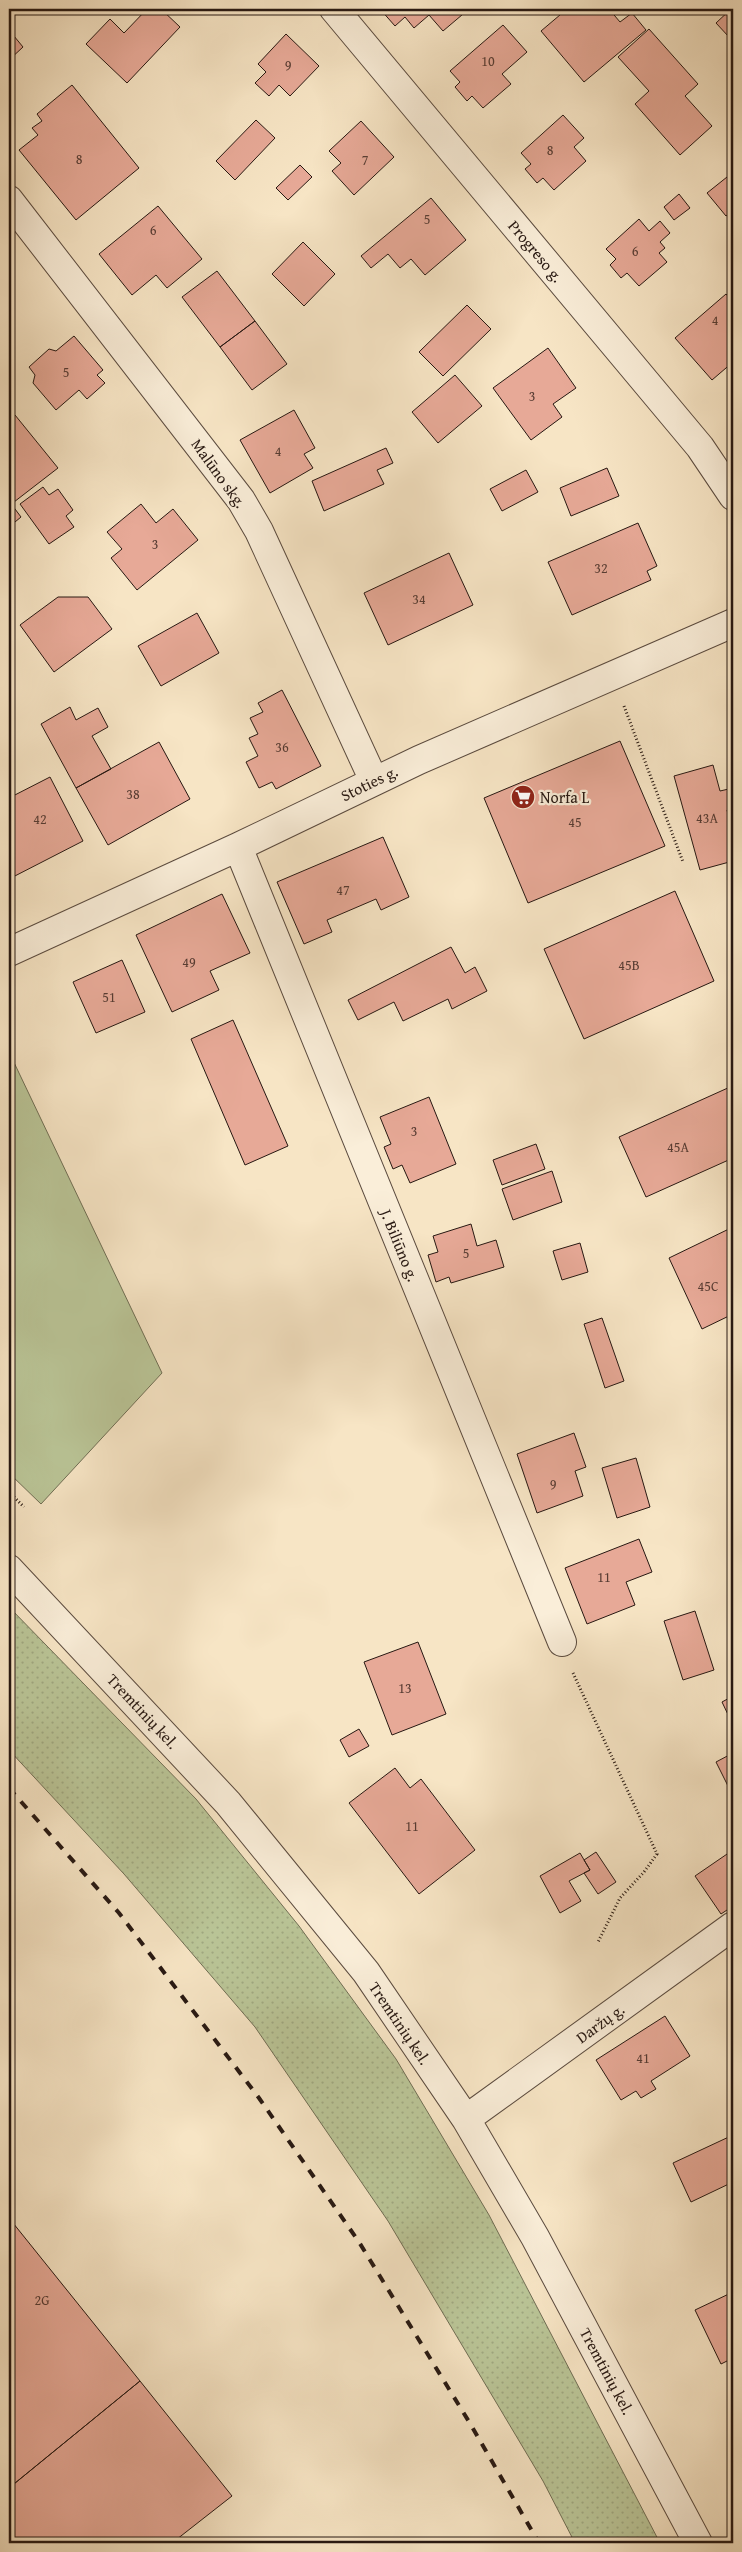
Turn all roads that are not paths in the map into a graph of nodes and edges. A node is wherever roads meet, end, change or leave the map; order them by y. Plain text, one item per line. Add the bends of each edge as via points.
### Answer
1 (334, 9) edge
2 (9, 200) edge
3 (733, 496) edge
4 (733, 623) edge
5 (374, 781) junction
6 (238, 847) junction
7 (9, 952) edge
8 (9, 1569) edge
9 (562, 1642) road end
10 (733, 1926) edge
11 (466, 2119) junction
12 (698, 2543) edge

1 - 3 street, Progreso g. via 700,447
2 - 5 street, Malūno skg. via 241,500
4 - 5 street, Stoties g.
5 - 6 street, Stoties g.
6 - 7 street, Stoties g.
6 - 9 street, J. Biliūno g.
8 - 11 street, Tremtinių kel. via 228,1803 276,1860 366,1972
10 - 11 street, Daržų g.
11 - 12 street, Tremtinių kel. via 535,2237

